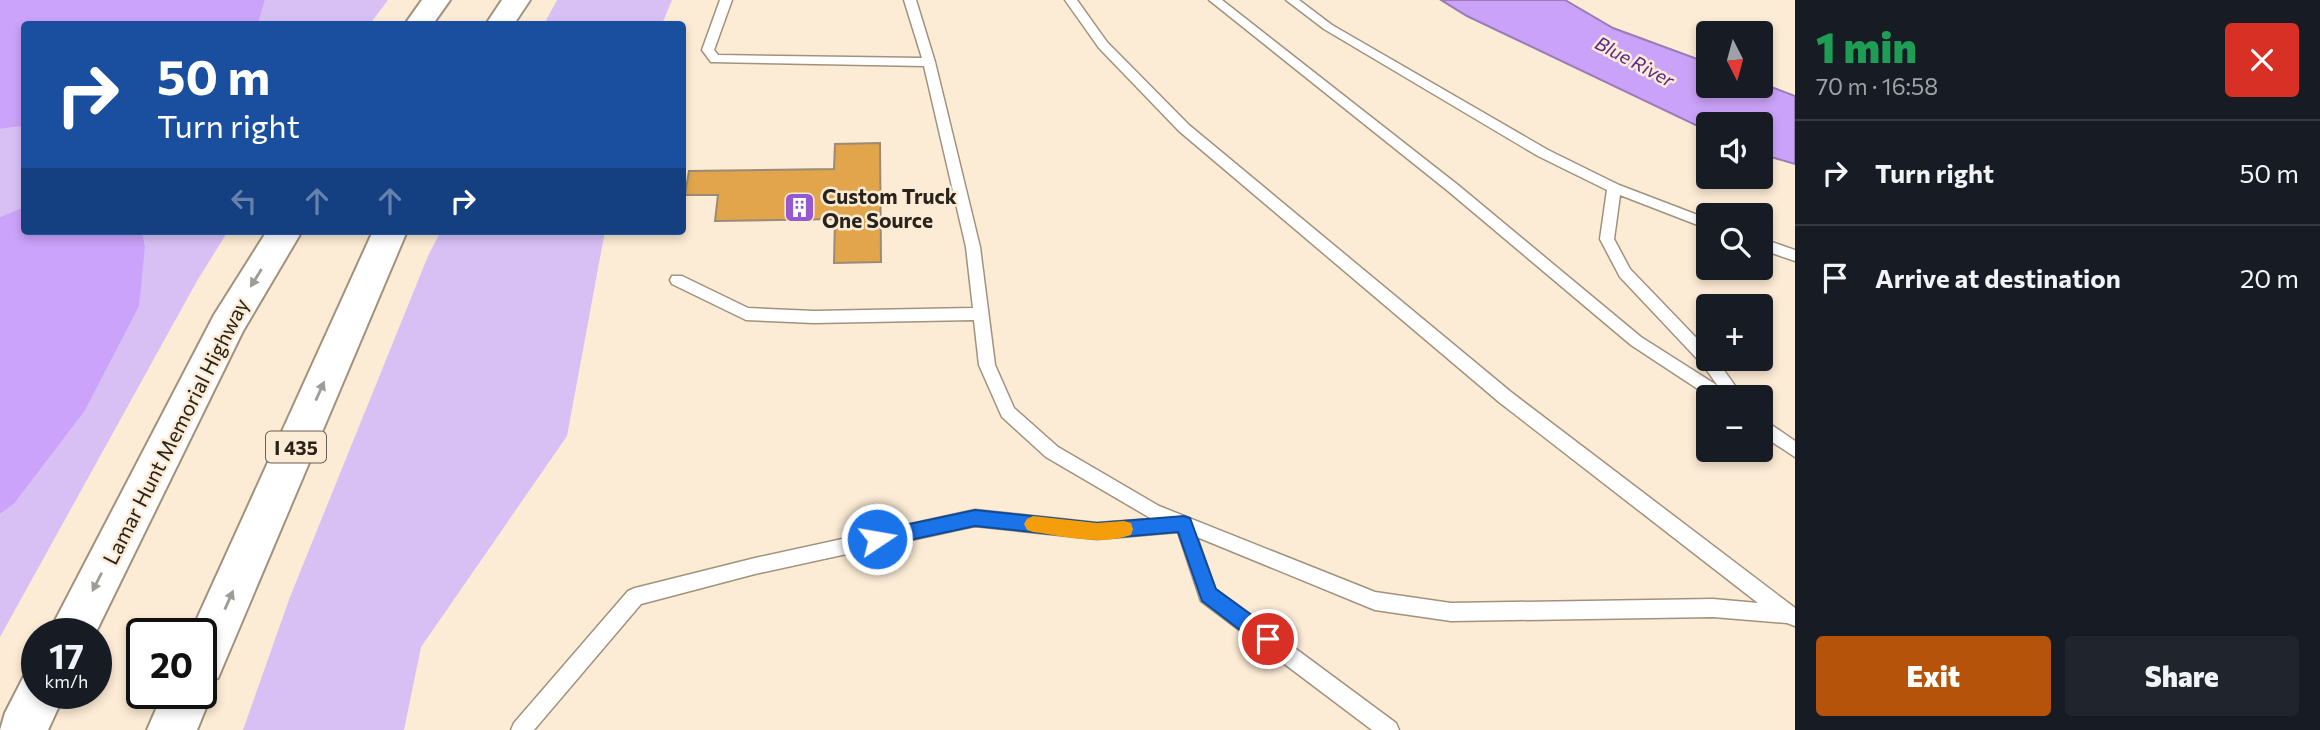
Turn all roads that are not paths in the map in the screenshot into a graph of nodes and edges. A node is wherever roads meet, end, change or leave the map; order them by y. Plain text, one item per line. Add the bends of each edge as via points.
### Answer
1 (436, 0) edge
2 (516, 0) edge
3 (726, 0) edge
4 (911, 0) edge
5 (1071, 0) edge
6 (1214, 0) edge
7 (1292, 0) edge
8 (421, 21) edge
9 (502, 21) edge
10 (929, 62) junction
11 (1614, 188) junction
12 (1696, 219) edge
13 (283, 235) edge
14 (388, 235) edge
15 (1773, 248) edge
16 (1795, 256) edge
17 (677, 280) dead end
18 (981, 314) junction
19 (1704, 385) edge
20 (1726, 385) edge
21 (1773, 434) edge
22 (1795, 450) edge
23 (1184, 524) junction
24 (1791, 616) edge
25 (79, 618) edge
26 (217, 626) edge
27 (33, 709) edge
28 (22, 730) edge
29 (521, 730) edge
30 (1389, 730) edge

1 - 8 highway
2 - 9 highway
3 - 10 lane via 708,50 715,59
4 - 10 lane
5 - 24 lane via 1103,45 1184,128 1505,397
6 - 19 lane via 1636,341
7 - 11 lane via 1328,27 1532,146
10 - 18 lane via 974,247
11 - 12 lane
11 - 20 lane via 1607,239 1625,274
13 -> 25 highway, Lamar Hunt Memorial Highway via 227,324
26 -> 14 highway, I 435
15 - 16 lane
17 - 18 lane via 746,314
18 - 23 lane via 987,365 1008,412 1052,453
21 - 22 lane
23 - 24 lane via 1375,601 1451,612 1713,608
23 - 29 lane via 1097,531 975,518 635,597
23 - 30 lane via 1208,595
27 - 28 highway

